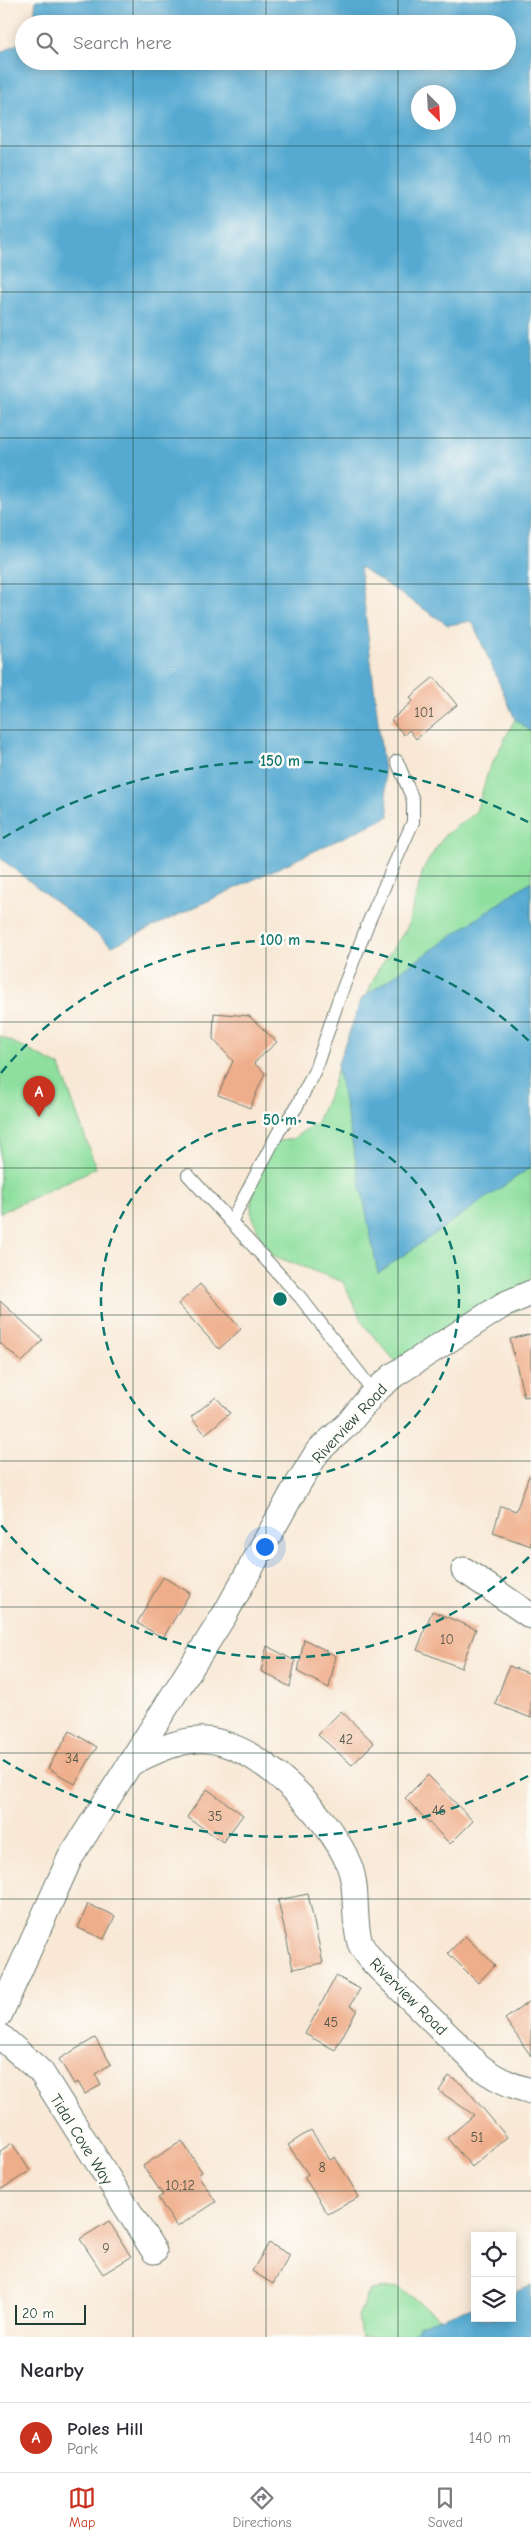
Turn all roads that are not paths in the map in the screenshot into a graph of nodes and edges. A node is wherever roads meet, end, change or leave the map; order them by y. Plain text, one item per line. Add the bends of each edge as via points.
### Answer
1 (397, 760) dead end
2 (188, 1175) dead end
3 (231, 1222) junction
4 (531, 1293) edge
5 (374, 1392) junction
6 (464, 1570) dead end
7 (531, 1616) edge
8 (131, 1763) junction
9 (0, 2014) edge
10 (0, 2036) edge
11 (531, 2091) edge
12 (154, 2251) dead end

1 - 3 lane via 413,800 413,822 369,921 315,1070
2 - 3 lane
3 - 5 lane via 300,1297
4 - 5 street, Riverview Road via 503,1305 459,1332
5 - 8 street, Riverview Road via 305,1470 225,1614
6 - 7 street
8 - 9 street, Riverview Road via 70,1858
8 - 11 street, Riverview Road via 154,1752 199,1740 221,1742 259,1762 287,1783 332,1830 349,1865 355,1884 355,1920 361,1944 373,1962 479,2066 493,2077
10 - 12 street, Tidal Cove Way via 41,2072

